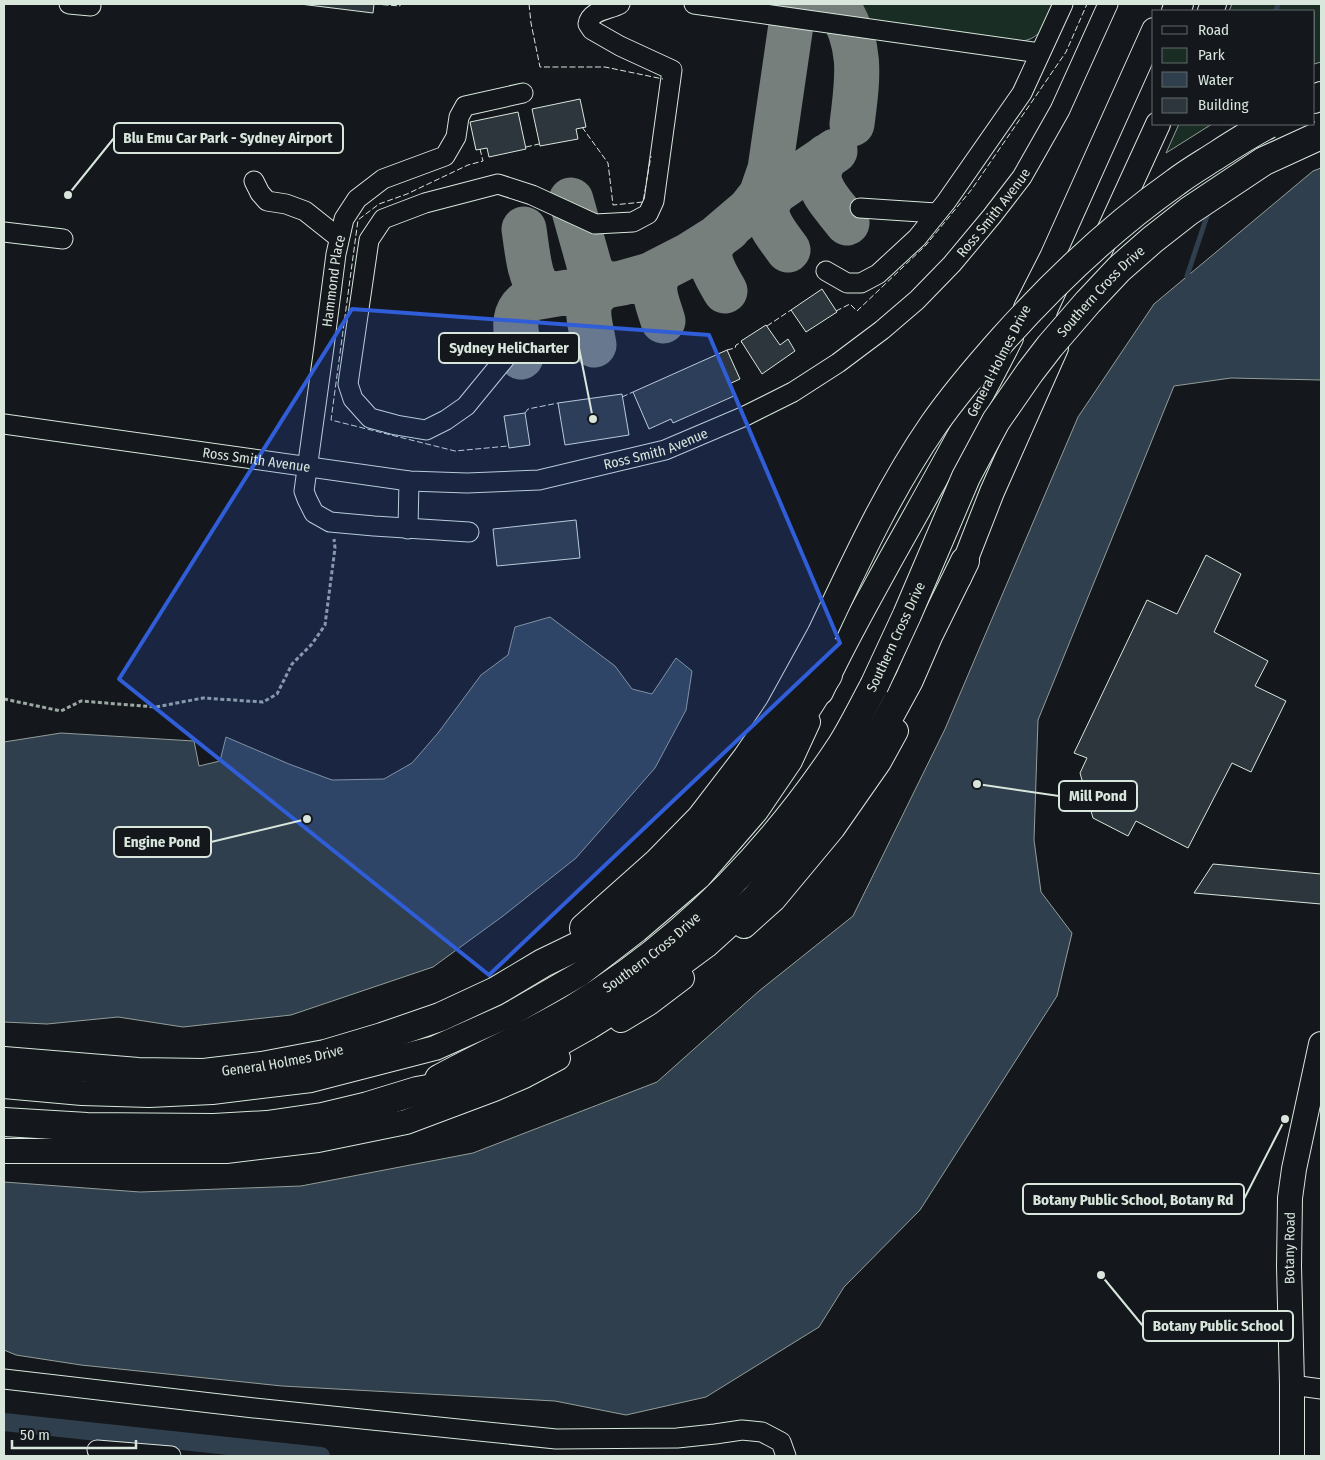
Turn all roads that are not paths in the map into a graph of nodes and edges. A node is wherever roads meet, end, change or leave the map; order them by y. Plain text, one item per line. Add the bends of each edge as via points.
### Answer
1 (69, 4) edge
2 (620, 4) edge
3 (694, 4) edge
4 (1063, 4) edge
5 (1108, 4) edge
6 (90, 6) dead end
7 (1152, 36) edge
8 (1040, 53) junction
9 (523, 93) dead end
10 (1158, 125) edge
11 (1266, 125) edge
12 (1321, 135) edge
13 (254, 181) dead end
14 (860, 208) dead end
15 (936, 213) junction
16 (4, 232) edge
17 (339, 238) junction
18 (63, 239) dead end
19 (826, 271) dead end
20 (507, 356) dead end
21 (4, 424) edge
22 (308, 467) junction
23 (409, 481) junction
24 (408, 528) junction
25 (469, 532) dead end
26 (964, 561) junction
27 (828, 675) junction
28 (543, 963) junction
29 (1321, 1044) edge
30 (4, 1061) edge
31 (1318, 1072) edge
32 (4, 1086) edge
33 (417, 1091) junction
34 (4, 1122) edge
35 (4, 1151) edge
36 (4, 1379) edge
37 (1292, 1385) junction
38 (1321, 1389) edge
39 (97, 1450) dead end
40 (171, 1456) edge
41 (786, 1456) edge
42 (1292, 1456) edge

1 - 6 street
2 - 20 street via 588,18 592,30 672,70 654,201 648,214 634,222 596,224 532,195 498,184 425,202 383,219 369,240 348,384 353,399 370,418 426,430 466,406
3 - 8 street
4 - 8 street
5 - 23 street, Ross Smith Avenue via 1042,143 992,216 917,300 838,362 793,392 746,416 673,446 539,480
7 - 27 main road, General Holmes Drive via 1035,291
8 - 15 street via 1022,93
9 - 17 street, Hammond Place via 465,106 459,117 456,137 445,156 383,179 357,199 344,219
10 - 26 main road via 1088,275
11 - 28 highway, bridge via 1176,182 1127,219 1035,304 969,378 905,470 866,539 822,633 779,710 747,758 701,818 657,863
12 - 33 highway, Southern Cross Drive, bridge via 1264,161 1188,210 1119,269 1050,346 996,421 966,478 907,615 842,745 798,807 745,870 652,954 574,1008
13 - 17 street via 267,202 305,211
14 - 15 street
15 - 19 street via 917,238 878,274 861,283 847,283
16 - 18 street
17 - 22 street, Hammond Place
21 - 22 street, Ross Smith Avenue
22 - 23 street, Ross Smith Avenue
22 - 24 street, Hammond Place via 304,491 314,513 330,522
23 - 24 street
24 - 25 street
26 - 33 highway via 909,680 872,746 837,798 755,899 705,944 589,1025 484,1079
26 - 35 main road via 939,644 912,700 880,762 833,828 774,899 722,947 649,1003 595,1037 524,1076 406,1122 318,1140 226,1151
27 - 28 highway via 791,733 702,850 657,892 605,933
27 - 32 main road, General Holmes Drive via 790,761 756,811 699,877 638,930 580,974 507,1016 435,1048 311,1080 212,1092 149,1095
28 - 30 highway, General Holmes Drive via 496,991 440,1017 335,1051 262,1066 204,1073 138,1072
29 - 31 main road, Botany Road
31 - 37 main road, Botany Road via 1290,1198
33 - 34 highway via 368,1106 267,1125 154,1128
36 - 41 street via 556,1439 677,1438 742,1430 762,1432 781,1442
37 - 38 street
37 - 42 main road, Botany Road
39 - 40 street

